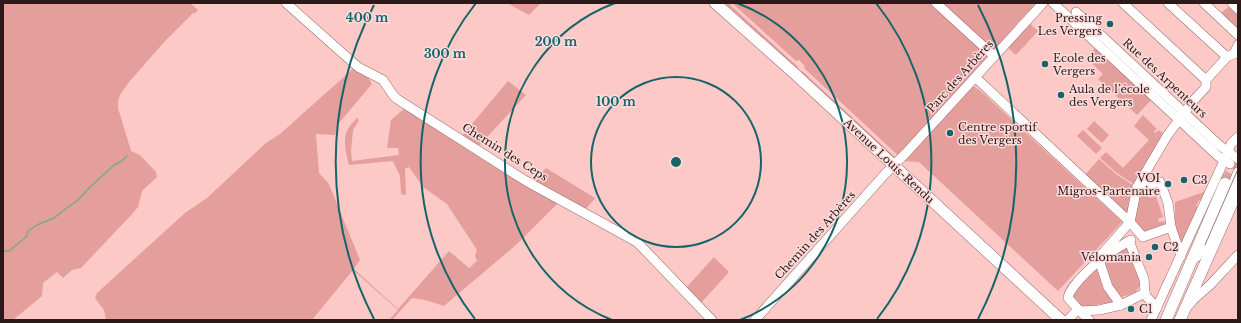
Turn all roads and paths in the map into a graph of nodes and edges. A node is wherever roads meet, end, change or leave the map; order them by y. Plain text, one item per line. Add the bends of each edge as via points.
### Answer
1 (286, 3) edge
2 (715, 3) edge
3 (936, 3) edge
4 (1043, 3) edge
5 (1053, 3) edge
6 (1123, 3) edge
7 (1168, 3) edge
8 (1204, 3) edge
9 (1232, 3) edge
10 (1238, 9) edge
11 (1076, 12) dead end
12 (1238, 35) edge
13 (1238, 45) edge
14 (994, 56) junction
15 (1227, 57) junction
16 (975, 77) junction
17 (1206, 84) junction
18 (1182, 116) junction
19 (1238, 137) edge
20 (1227, 159) junction
21 (1238, 160) edge
22 (893, 165) junction
23 (1238, 172) edge
24 (1225, 183) tunnel mouth
25 (1137, 187) junction
26 (1238, 190) edge
27 (1130, 222) junction
28 (1171, 227) junction
29 (1210, 236) junction
30 (1238, 255) edge
31 (1181, 256) junction
32 (1099, 260) junction
33 (1183, 281) junction
34 (1195, 286) junction
35 (1146, 293) junction
36 (1121, 305) junction
37 (1157, 308) junction
38 (1079, 310) junction
39 (1182, 315) edge
40 (712, 320) edge
41 (755, 320) edge
42 (1061, 320) edge
43 (1068, 320) edge
44 (1089, 320) edge
45 (1151, 320) edge
46 (1166, 320) edge

1 - 40 street, Chemin des Ceps via 358,67 385,82 397,99 526,181 637,242
2 - 22 main road, Avenue Louis-Rendu
3 - 14 street
4 - 14 street, Parc des Arbères
5 - 18 street, Rue des Arpenteurs
6 - 17 street
7 - 15 street
8 - 12 street
9 - 10 street
11 - 18 street, Rue des Arpenteurs
13 - 15 street via 1234,54
14 - 16 street, Parc des Arbères
15 - 17 street
16 - 22 street, Parc des Arbères
16 - 27 street
17 - 18 street
18 - 20 street, Rue des Arpenteurs
18 - 25 street
19 - 20 street via 1231,144
20 - 21 street, Rue des Arpenteurs
20 - 31 street
22 - 41 street, Chemin des Arbères
22 - 42 main road, Avenue Louis-Rendu
23 - 29 street
24 - 33 main road
25 - 27 street
25 - 28 street via 1160,182 1168,203
26 - 34 main road
27 - 28 street via 1143,237
27 - 32 street
28 - 31 street
29 - 33 street
29 - 34 street
30 - 39 street via 1193,300
31 - 37 street
32 - 35 street via 1130,240
32 - 36 street via 1108,288
32 - 38 street via 1069,293 1068,298
33 - 46 main road
34 - 39 main road
35 - 36 street
35 - 37 street
36 - 38 street via 1099,310
37 - 45 street
38 - 43 street
38 - 44 street

